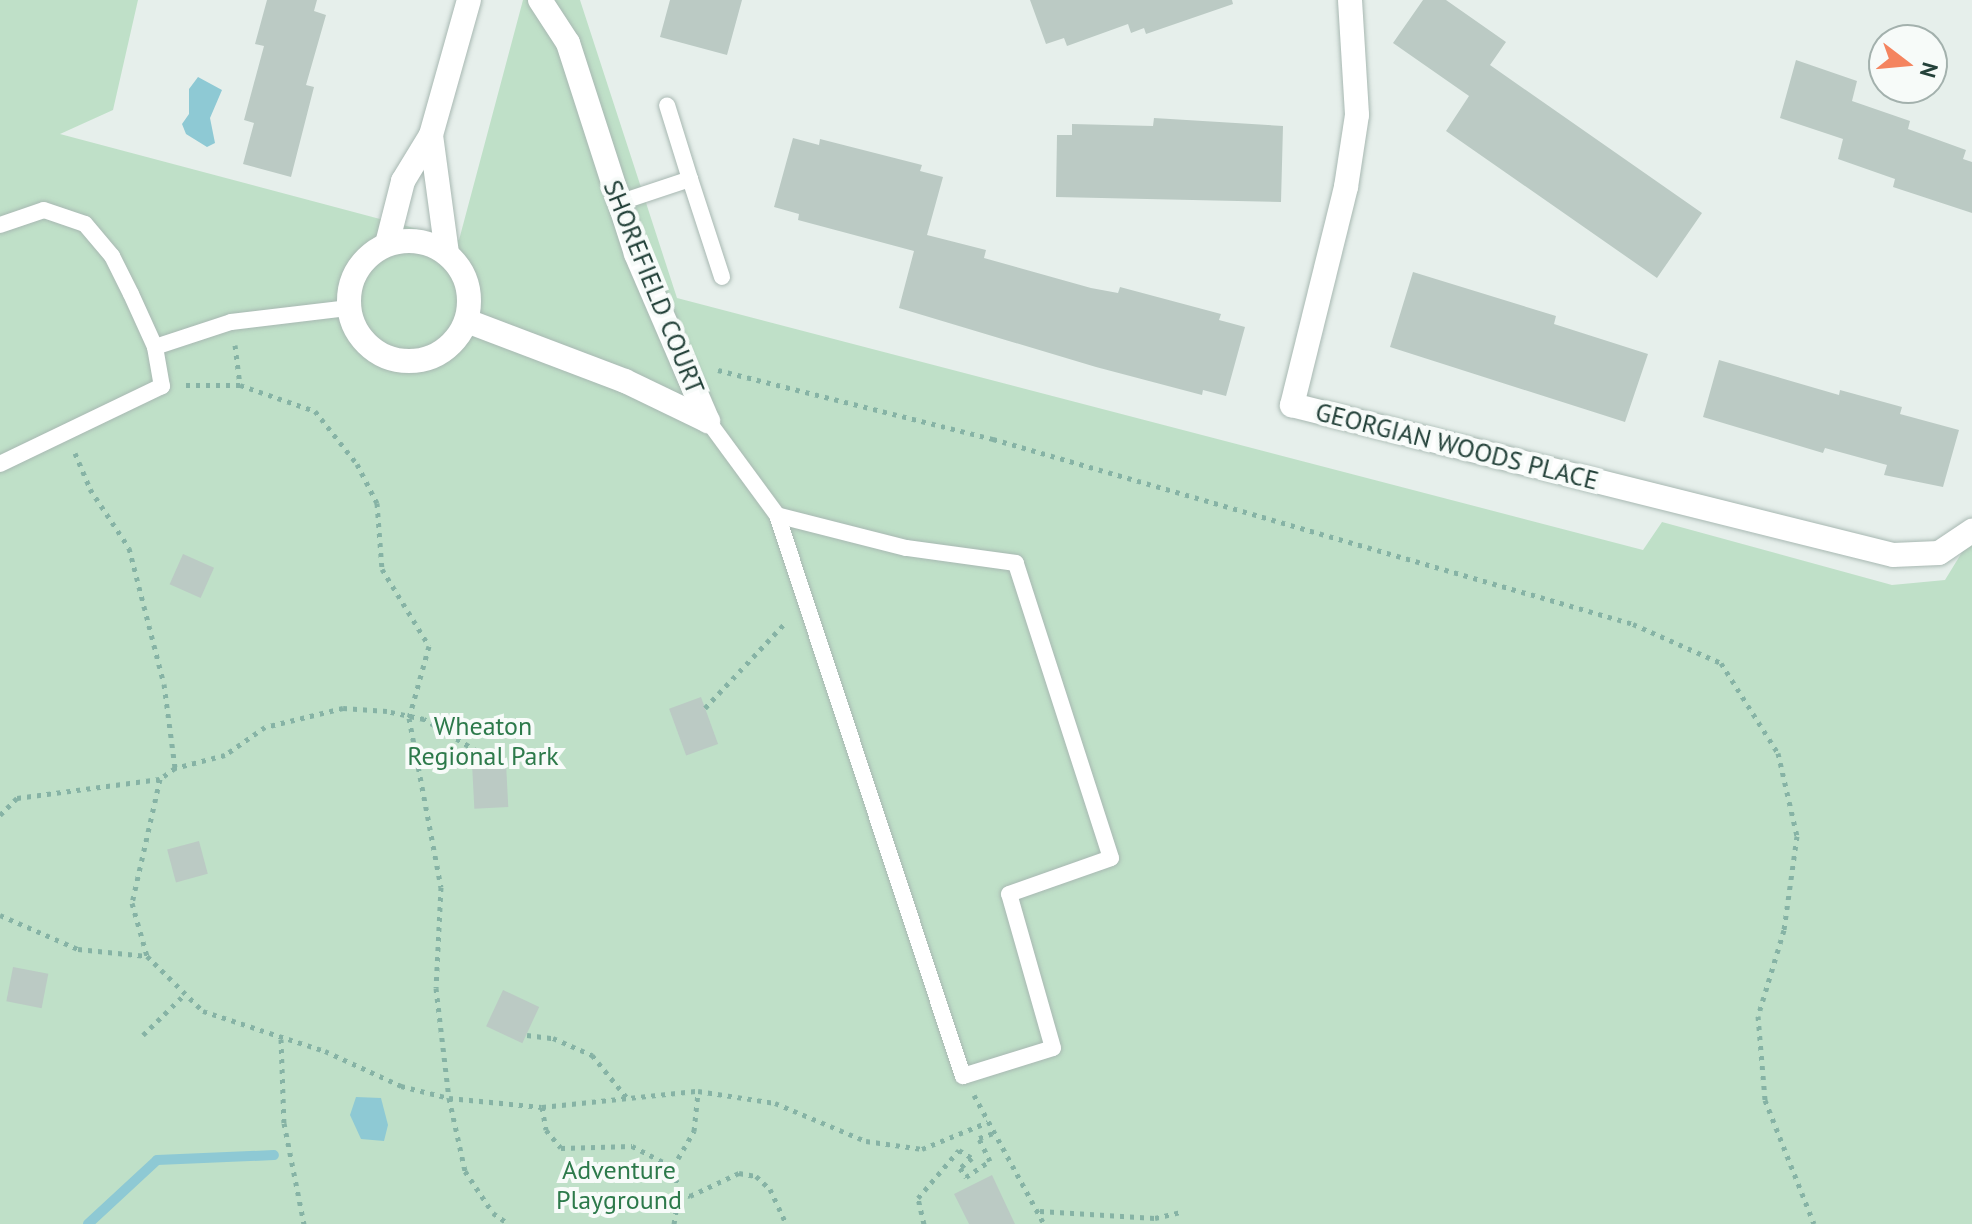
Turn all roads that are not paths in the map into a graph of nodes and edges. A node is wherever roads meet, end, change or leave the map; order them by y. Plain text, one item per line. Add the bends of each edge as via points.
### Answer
1 (469, 0) edge
2 (540, 0) edge
3 (1350, 0) edge
4 (667, 105) dead end
5 (431, 135) junction
6 (690, 179) junction
7 (618, 203) junction
8 (0, 225) edge
9 (387, 244) junction
10 (447, 253) junction
11 (722, 277) dead end
12 (349, 308) junction
13 (467, 321) junction
14 (155, 347) junction
15 (708, 421) junction
16 (0, 464) edge
17 (777, 515) junction
18 (1972, 531) edge

1 - 5 street
2 - 7 street, SHOREFIELD COURT via 568,43
3 - 18 street, GEORGIAN WOODS PLACE via 1355,130 1292,405 1893,555 1939,553
4 - 6 lane
5 - 9 street via 403,181
5 - 10 street
6 - 7 lane
6 - 11 lane
7 - 15 street, SHOREFIELD COURT
8 - 14 lane via 44,210 85,224 112,256
9 - 10 street via 408,240
9 - 12 street via 358,270
10 - 13 street via 468,284
12 - 13 street via 366,344 403,362 442,353
12 - 14 lane via 231,322
13 - 15 street, SHOREFIELD COURT via 625,381
14 - 16 lane via 162,386
15 - 17 lane
17 - 17 lane via 906,548 1016,563 1111,858 1009,894 1053,1048 963,1076

